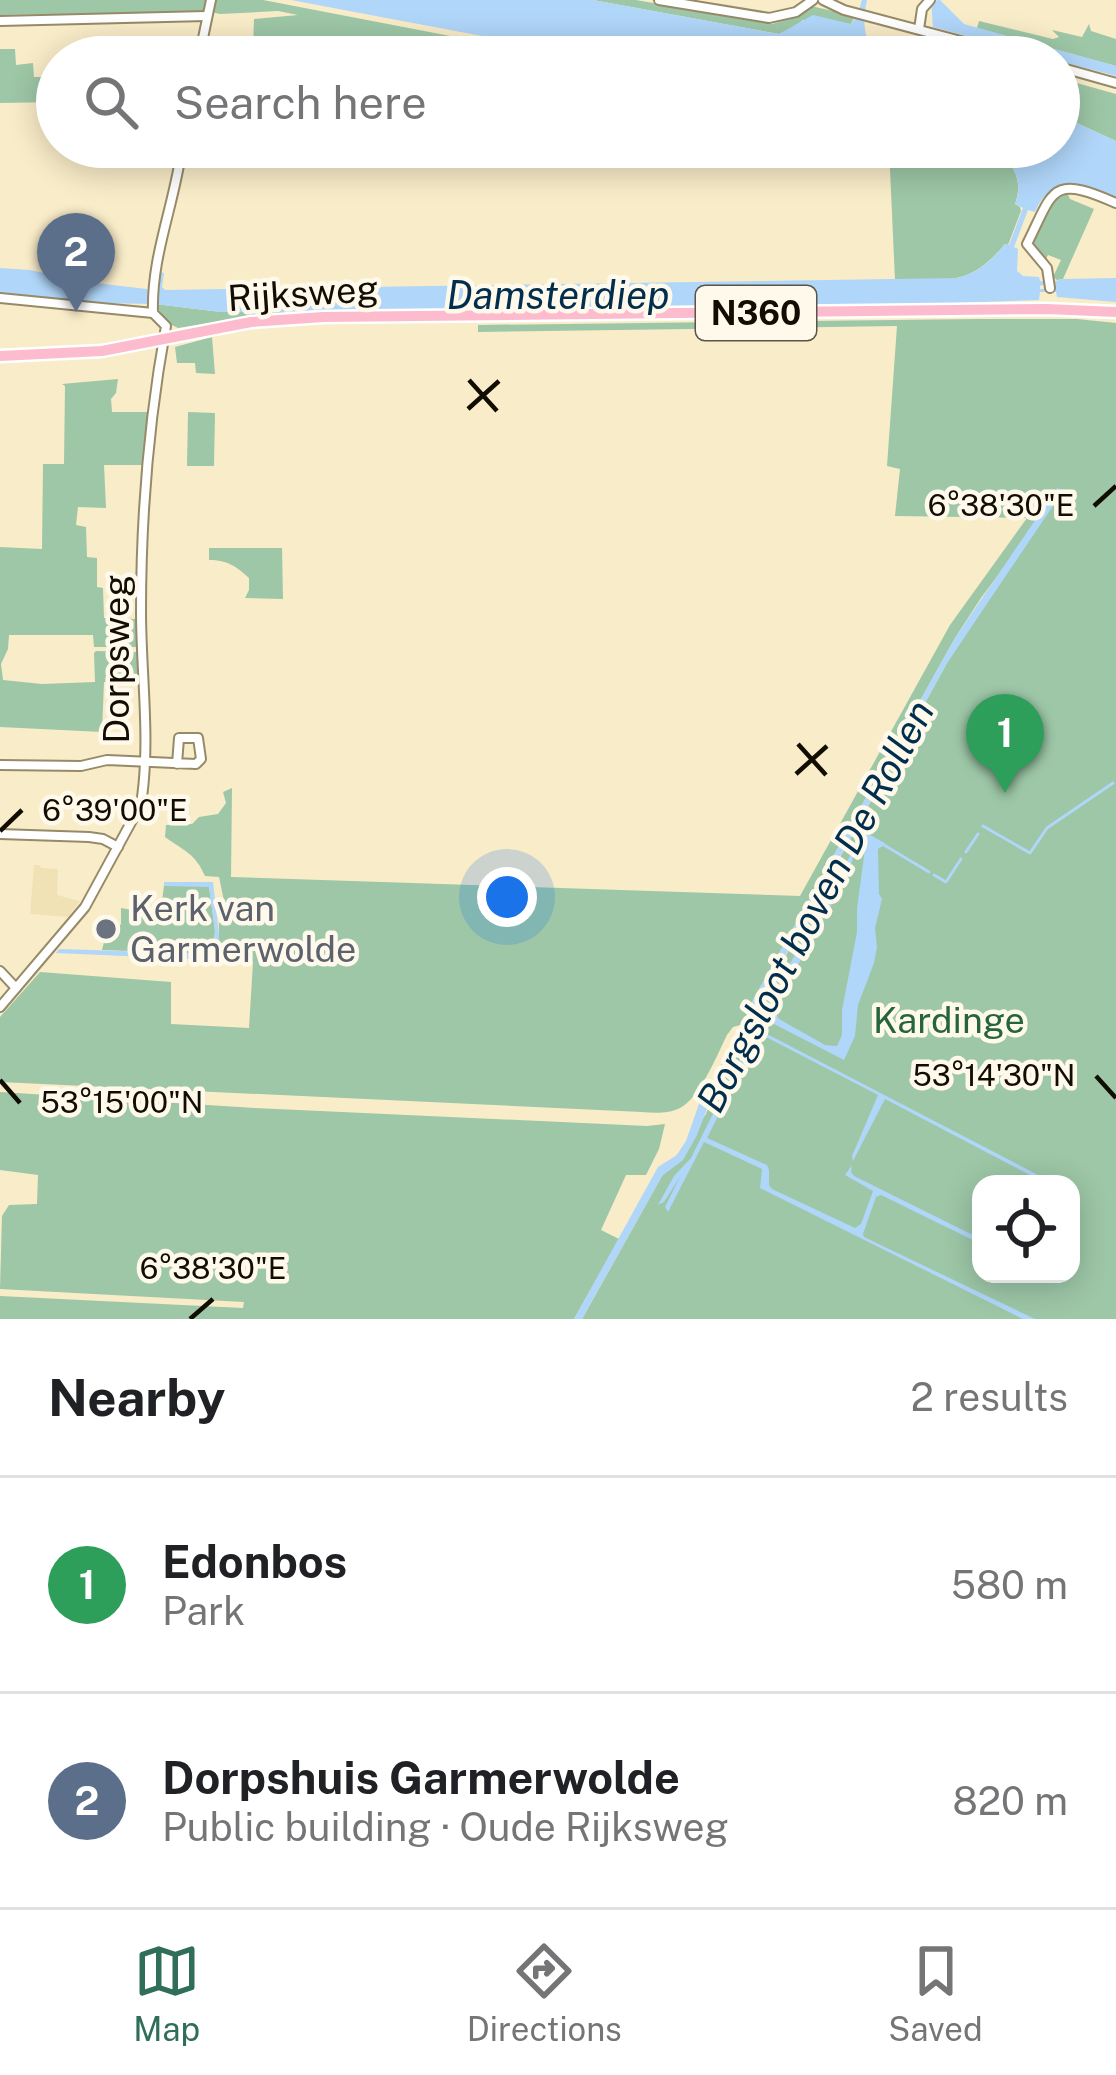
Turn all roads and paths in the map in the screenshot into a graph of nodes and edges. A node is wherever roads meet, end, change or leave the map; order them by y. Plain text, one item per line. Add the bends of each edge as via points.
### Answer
1 (212, 0) edge
2 (659, 0) edge
3 (813, 0) edge
4 (823, 0) edge
5 (928, 2) edge
6 (207, 16) junction
7 (0, 21) edge
8 (919, 29) junction
9 (203, 36) edge
10 (944, 36) edge
11 (1080, 74) edge
12 (1116, 83) edge
13 (177, 168) edge
14 (1116, 203) edge
15 (1050, 288) dead end
16 (0, 298) edge
17 (153, 309) junction
18 (1116, 313) edge
19 (164, 338) junction
20 (0, 356) edge
21 (144, 763) junction
22 (177, 764) dead end
23 (0, 765) edge
24 (0, 834) edge
25 (118, 847) junction
26 (0, 970) edge
27 (16, 988) junction
28 (0, 1007) edge

1 - 6 street
2 - 3 street via 769,18
4 - 8 street
5 - 8 street
6 - 7 street
6 - 9 street
8 - 10 street
11 - 12 street
13 - 17 street
14 - 15 street via 1074,188 1047,201 1027,244 1047,268
16 - 17 street
17 - 19 street via 166,326
18 - 19 main road, Rijksweg / N360 via 323,317
19 - 20 main road, Rijksweg / N360 via 103,351
19 - 21 street, Dorpsweg via 145,515
21 - 22 street
21 - 23 street
21 - 25 street, Dorpsweg via 141,804
24 - 25 street via 89,837
25 - 27 street, Dorpsweg via 85,907
26 - 27 street
27 - 28 street, Dorpsweg

